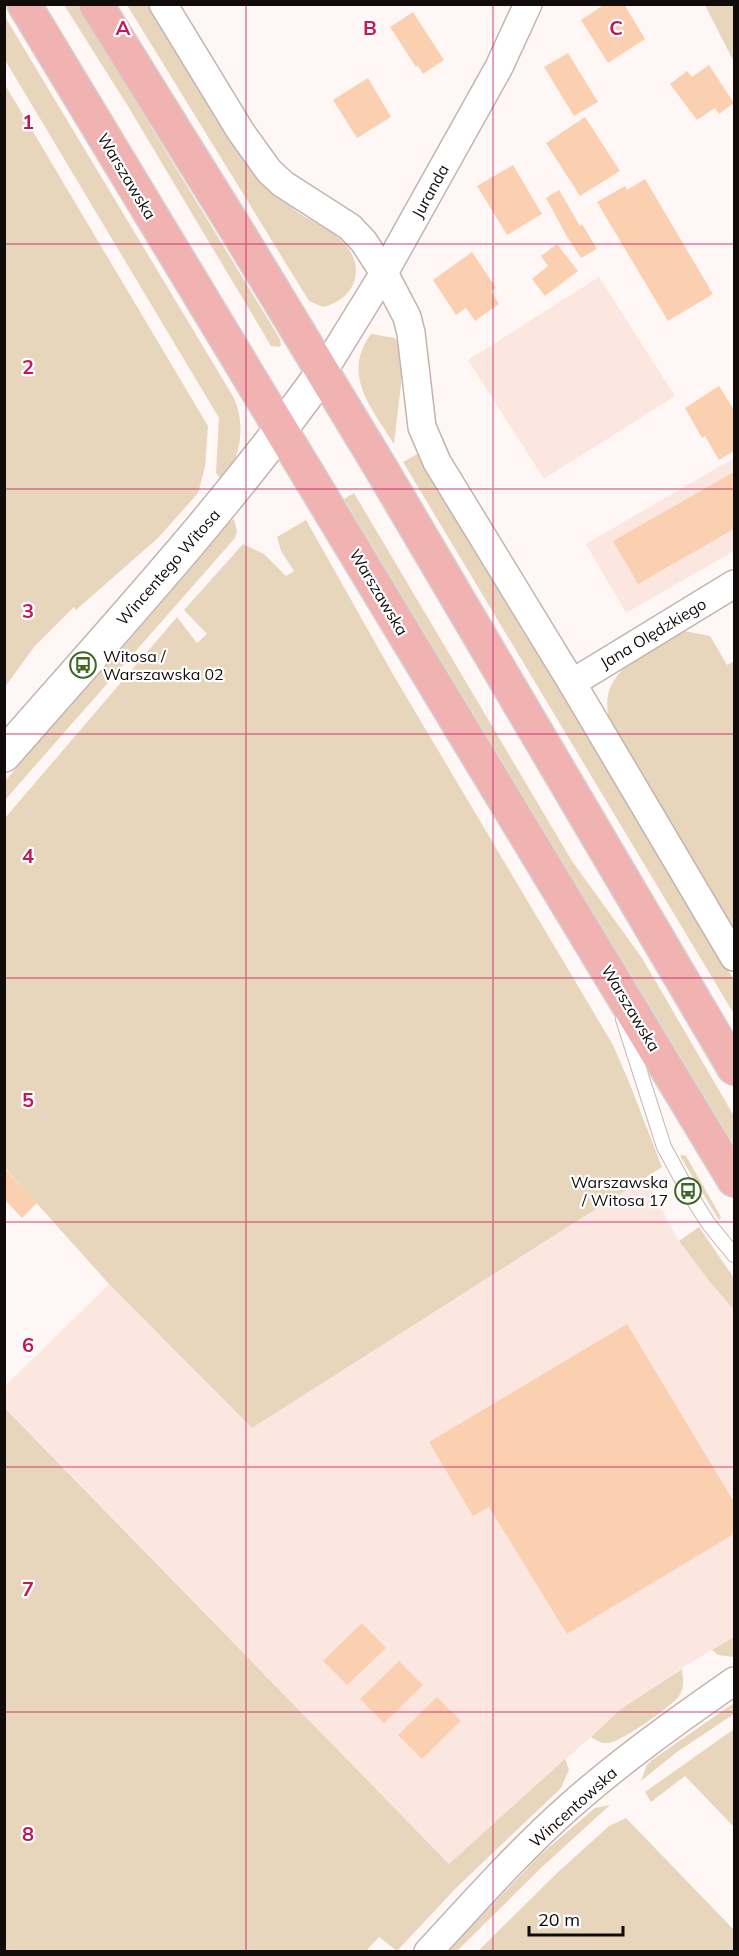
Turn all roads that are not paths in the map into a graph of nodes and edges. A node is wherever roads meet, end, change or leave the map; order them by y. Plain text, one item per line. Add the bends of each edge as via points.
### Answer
1 (24, 4) edge
2 (96, 4) edge
3 (163, 4) edge
4 (528, 4) edge
5 (384, 273) junction
6 (323, 372) junction
7 (281, 431) junction
8 (735, 584) edge
9 (572, 683) junction
10 (4, 755) edge
11 (735, 957) edge
12 (607, 969) junction
13 (735, 1068) edge
14 (735, 1180) edge
15 (735, 1255) edge
16 (735, 1681) edge
17 (428, 1952) edge

1 - 7 main road, Warszawska
2 - 6 main road
3 - 5 street via 269,171 350,227
4 - 5 street, Juranda via 499,67
5 - 6 street, Juranda
5 - 9 street via 411,333 425,438
6 - 7 street, Wincentego Witosa
6 - 13 main road
7 - 10 street, Wincentego Witosa via 226,500
7 - 12 main road, Warszawska
8 - 9 street, Jana Olędzkiego
9 - 11 street
12 - 14 main road, Warszawska
12 - 15 lane via 664,1147 703,1215
16 - 17 street, Wincentowska via 662,1731 570,1805

